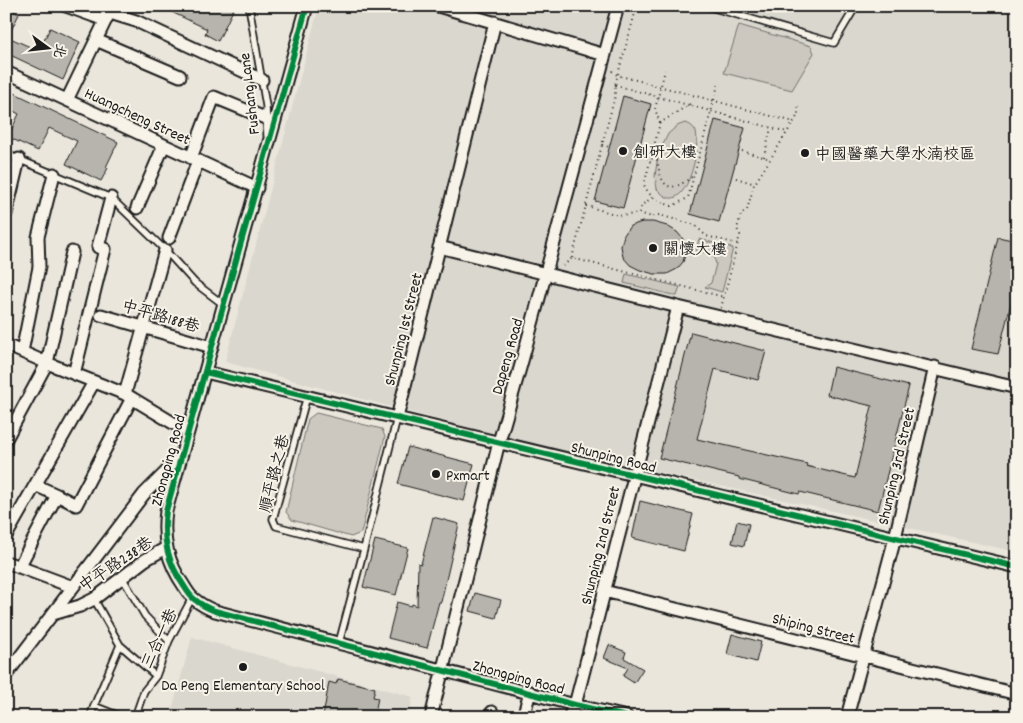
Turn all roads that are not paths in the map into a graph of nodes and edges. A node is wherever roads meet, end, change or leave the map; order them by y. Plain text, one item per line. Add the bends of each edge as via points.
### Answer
1 (66, 6) edge
2 (250, 6) edge
3 (307, 6) edge
4 (438, 6) edge
5 (618, 6) edge
6 (707, 6) edge
7 (856, 6) edge
8 (109, 13) edge
9 (495, 22) junction
10 (96, 40) junction
11 (605, 55) junction
12 (6, 72) edge
13 (180, 76) dead end
14 (262, 80) junction
15 (67, 100) junction
16 (266, 118) junction
17 (164, 145) junction
18 (268, 150) junction
19 (6, 154) edge
20 (19, 159) junction
21 (194, 160) junction
22 (54, 174) junction
23 (257, 188) junction
24 (111, 198) junction
25 (137, 208) dead end
26 (6, 214) edge
27 (168, 238) dead end
28 (439, 247) junction
29 (165, 250) junction
30 (72, 252) dead end
31 (546, 274) junction
32 (224, 306) junction
33 (678, 306) junction
34 (101, 315) dead end
35 (144, 327) junction
36 (6, 345) edge
37 (212, 347) junction
38 (22, 352) junction
39 (47, 363) junction
40 (935, 367) junction
41 (205, 372) junction
42 (74, 374) junction
43 (94, 382) junction
44 (1017, 388) edge
45 (128, 396) junction
46 (307, 396) junction
47 (397, 418) junction
48 (188, 432) junction
49 (6, 439) edge
50 (499, 442) junction
51 (181, 456) junction
52 (634, 475) junction
53 (35, 485) junction
54 (57, 495) junction
55 (6, 536) edge
56 (895, 538) junction
57 (166, 548) junction
58 (364, 549) junction
59 (6, 562) edge
60 (19, 567) junction
61 (1017, 567) edge
62 (122, 577) junction
63 (73, 587) junction
64 (604, 591) junction
65 (193, 598) junction
66 (94, 599) junction
67 (52, 614) junction
68 (169, 641) junction
69 (339, 643) junction
70 (120, 645) junction
71 (863, 655) junction
72 (442, 670) junction
73 (6, 675) edge
74 (156, 676) junction
75 (530, 692) junction
76 (1017, 694) edge
77 (575, 704) junction
78 (94, 706) junction
79 (90, 717) edge
80 (122, 717) edge
81 (135, 717) edge
82 (431, 717) edge
83 (523, 717) edge
84 (569, 717) edge
85 (627, 717) edge
86 (847, 717) edge

1 - 8 street
2 - 14 lane, Fushang Lane
3 - 18 street, Zhongping Road
4 - 9 street
5 - 11 street, Dapeng Road
6 - 7 lane via 834,43
8 - 10 street
8 - 14 street via 136,21
9 - 11 street
9 - 28 street, Shunping 1st Street
10 - 13 street
10 - 15 street
11 - 31 street, Dapeng Road
12 - 15 street, Huangcheng Street
14 - 16 lane, Fushang Lane
15 - 17 street, Huangcheng Street
16 - 18 lane, Fushang Lane
16 - 21 street via 214,98
17 - 21 street, Huangcheng Street
17 - 25 street
18 - 23 street, Zhongping Road
19 - 20 lane
20 - 22 lane
20 - 26 street
21 - 23 street, Huangcheng Street
21 - 27 street
22 - 24 lane
22 - 38 street via 38,237 39,267
23 - 32 street, Zhongping Road
24 - 29 lane
24 - 42 street via 98,247 105,249
28 - 31 street
28 - 47 street, Shunping 1st Street
29 - 32 lane via 196,283
29 - 35 street
30 - 39 street
31 - 33 street
31 - 50 street, Dapeng Road
32 - 37 street, Zhongping Road
33 - 40 street
33 - 52 street, Shunping 2nd Street
34 - 35 street, 中平路188巷
35 - 37 street, 中平路188巷
35 - 45 street
36 - 38 street
37 - 41 street, Zhongping Road
38 - 39 street
39 - 42 street
39 - 49 street
40 - 44 street
40 - 56 street, Shunping 3rd Street
41 - 46 street, Shunping Road
41 - 48 street, Zhongping Road
42 - 43 street
43 - 45 street
43 - 53 street
45 - 48 street
45 - 54 street via 76,505
46 - 47 street, Shunping Road
46 - 58 lane, 順平路之巷 via 273,519 276,526
47 - 50 street, Shunping Road
47 - 58 lane, Shunping 1st Street
48 - 51 street, Zhongping Road
50 - 52 street, Shunping Road
50 - 72 street, Dapeng Road
51 - 57 street, Zhongping Road via 166,511
51 - 63 street via 144,494
52 - 56 street, Shunping Road
52 - 64 street, Shunping 2nd Street
53 - 54 street
53 - 55 street
54 - 60 street
56 - 61 street, Shunping Road
56 - 71 street, Shunping 3rd Street
57 - 62 street, 中平路238巷
57 - 65 street, Zhongping Road via 176,575
58 - 69 lane, Shunping 1st Street
59 - 60 street
60 - 63 street
62 - 66 street, 中平路238巷
62 - 68 lane via 145,616
63 - 67 street
64 - 71 street, Shiping Street
64 - 77 street, Shunping 2nd Street
65 - 68 lane, 三合一巷
65 - 69 street, Zhongping Road via 215,611
66 - 67 street, 中平路238巷
66 - 70 lane
67 - 73 street
68 - 74 lane, 三合一巷
69 - 72 street, Zhongping Road
70 - 74 lane
70 - 78 lane
71 - 76 street, Shiping Street
71 - 86 street, Shunping 3rd Street
72 - 75 street, Zhongping Road
72 - 82 street, Dapeng Road
74 - 81 lane, 三合一巷 via 144,691
75 - 77 street, Zhongping Road
75 - 83 street
77 - 84 street, Shunping 2nd Street
77 - 85 street, Zhongping Road
78 - 79 lane
78 - 80 lane

